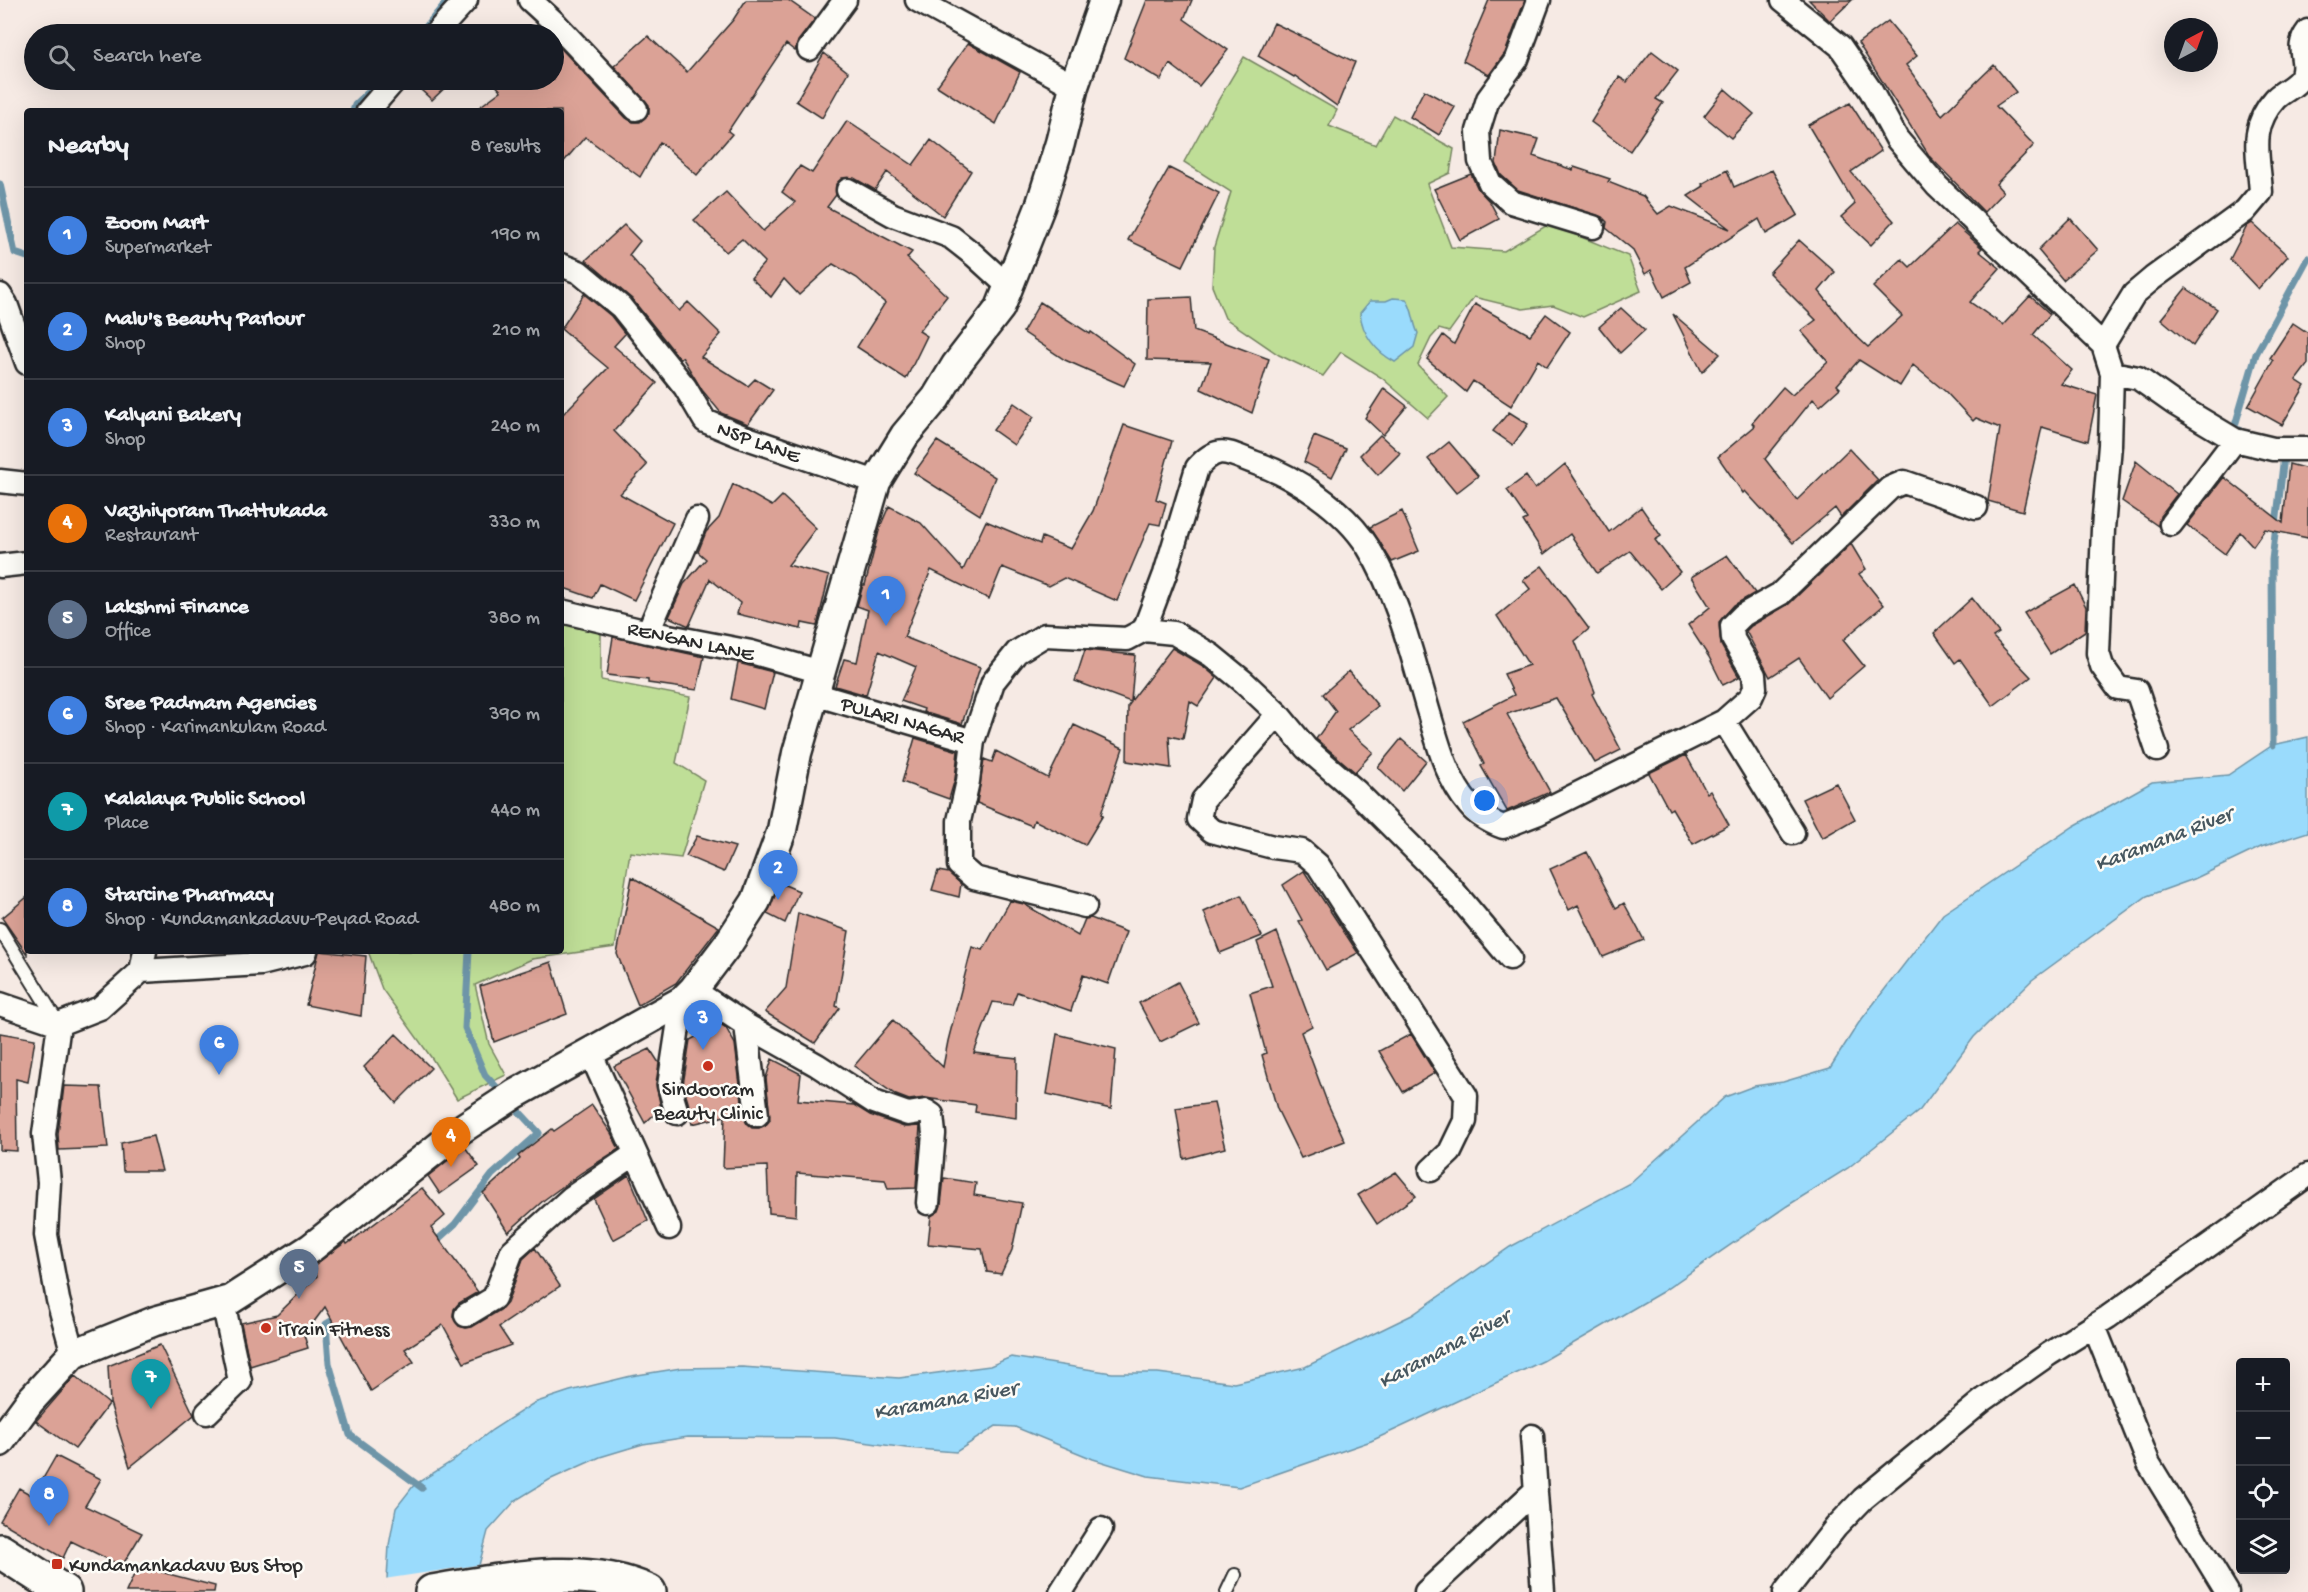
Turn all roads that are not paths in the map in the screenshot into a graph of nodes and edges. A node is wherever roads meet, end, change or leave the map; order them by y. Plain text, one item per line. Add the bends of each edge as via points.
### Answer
1 (466, 0) edge
2 (530, 0) edge
3 (845, 0) edge
4 (917, 0) edge
5 (1104, 0) edge
6 (1539, 0) edge
7 (1783, 0) edge
8 (444, 24) edge
9 (556, 24) edge
10 (2308, 32) edge
11 (564, 33) edge
12 (809, 49) dead end
13 (1074, 86) junction
14 (386, 90) edge
15 (371, 108) edge
16 (636, 109) dead end
17 (848, 190) dead end
18 (1593, 227) dead end
19 (564, 266) edge
20 (1009, 287) junction
21 (0, 295) edge
22 (2103, 345) junction
23 (24, 355) edge
24 (2112, 373) junction
25 (2235, 440) junction
26 (2308, 449) edge
27 (0, 481) edge
28 (876, 482) junction
29 (24, 484) edge
30 (1976, 507) dead end
31 (697, 519) dead end
32 (2171, 524) dead end
33 (24, 563) edge
34 (0, 566) edge
35 (564, 611) edge
36 (1144, 630) junction
37 (648, 632) junction
38 (818, 683) junction
39 (1278, 714) junction
40 (1724, 722) junction
41 (973, 741) junction
42 (2157, 750) dead end
43 (1793, 833) dead end
44 (1085, 906) dead end
45 (0, 928) edge
46 (301, 954) edge
47 (1510, 958) dead end
48 (143, 961) edge
49 (688, 996) junction
50 (0, 1004) edge
51 (59, 1024) junction
52 (746, 1025) junction
53 (590, 1052) junction
54 (677, 1113) dead end
55 (757, 1114) dead end
56 (635, 1154) junction
57 (1431, 1170) dead end
58 (2308, 1175) edge
59 (928, 1203) dead end
60 (669, 1228) dead end
61 (223, 1302) junction
62 (466, 1315) dead end
63 (2094, 1326) junction
64 (73, 1354) junction
65 (207, 1413) dead end
66 (1532, 1436) dead end
67 (0, 1442) edge
68 (1536, 1490) junction
69 (1101, 1529) dead end
70 (0, 1551) edge
71 (1235, 1575) dead end
72 (64, 1592) edge
73 (432, 1592) edge
74 (649, 1592) edge
75 (1061, 1592) edge
76 (1227, 1592) edge
77 (1426, 1592) edge
78 (1543, 1592) edge
79 (1785, 1592) edge
80 (2227, 1592) edge

1 - 8 street
2 - 9 street
3 - 12 street
4 - 13 street
5 - 13 street
6 - 18 street via 1517,59 1488,99 1478,131 1480,161 1490,183 1511,202
7 - 22 street via 1840,46 1897,139 1937,186
10 - 22 street via 2300,46 2303,73 2260,119 2256,144 2261,192 2245,211 2134,294
11 - 16 street
13 - 20 street via 1050,175
14 - 15 street
17 - 20 street via 893,214 951,237
19 - 28 street, NSP LANE via 579,272 621,307 684,387 705,421
20 - 28 street via 1000,308 905,435
21 - 23 street
22 - 24 street
24 - 25 street via 2138,378
24 - 42 street via 2098,653 2118,688 2137,691
25 - 26 street via 2273,449
25 - 32 street
27 - 29 street
28 - 38 street
30 - 40 street via 1904,482 1890,488 1780,594 1743,615 1732,627 1733,639 1754,675 1755,688 1751,698
31 - 37 street
33 - 34 street
35 - 37 street, RENGAN LANE
36 - 39 street via 1173,633 1211,655
36 - 40 street via 1197,468 1209,455 1224,452 1287,476 1351,525 1367,546 1382,572 1404,631 1444,766 1469,805 1485,820 1503,827 1539,813
36 - 41 street, PULARI NAGAR via 1127,639 1045,635 1017,652 993,682
37 - 38 street, RENGAN LANE via 751,652
38 - 41 street, PULARI NAGAR
38 - 49 street via 797,753 782,830 756,901
39 - 47 street via 1306,748 1356,791 1442,877
39 - 57 street via 1203,800 1199,819 1212,831 1302,851 1318,865 1466,1096 1465,1121 1450,1152
40 - 43 street
41 - 44 street via 959,821 959,865 974,878
45 - 51 lane
46 - 48 street via 261,964
48 - 51 street via 100,1008
49 - 52 street
49 - 53 street
49 - 54 street via 669,1086
50 - 51 street
51 - 64 street via 44,1134 49,1182 46,1235
52 - 55 street
52 - 59 street via 874,1102 908,1114 926,1111 932,1116
53 - 56 street
53 - 61 street via 460,1130 310,1248
56 - 60 street
56 - 62 street via 572,1197 512,1251 494,1298
58 - 63 street
61 - 64 street via 155,1321
61 - 65 street via 240,1381
63 - 79 street via 1982,1401 1863,1499
63 - 80 street via 2149,1464
64 - 67 street via 30,1401
66 - 68 street
68 - 77 street
68 - 78 street
69 - 75 street
70 - 72 main road
71 - 76 lane
73 - 74 main road via 525,1577 598,1577

